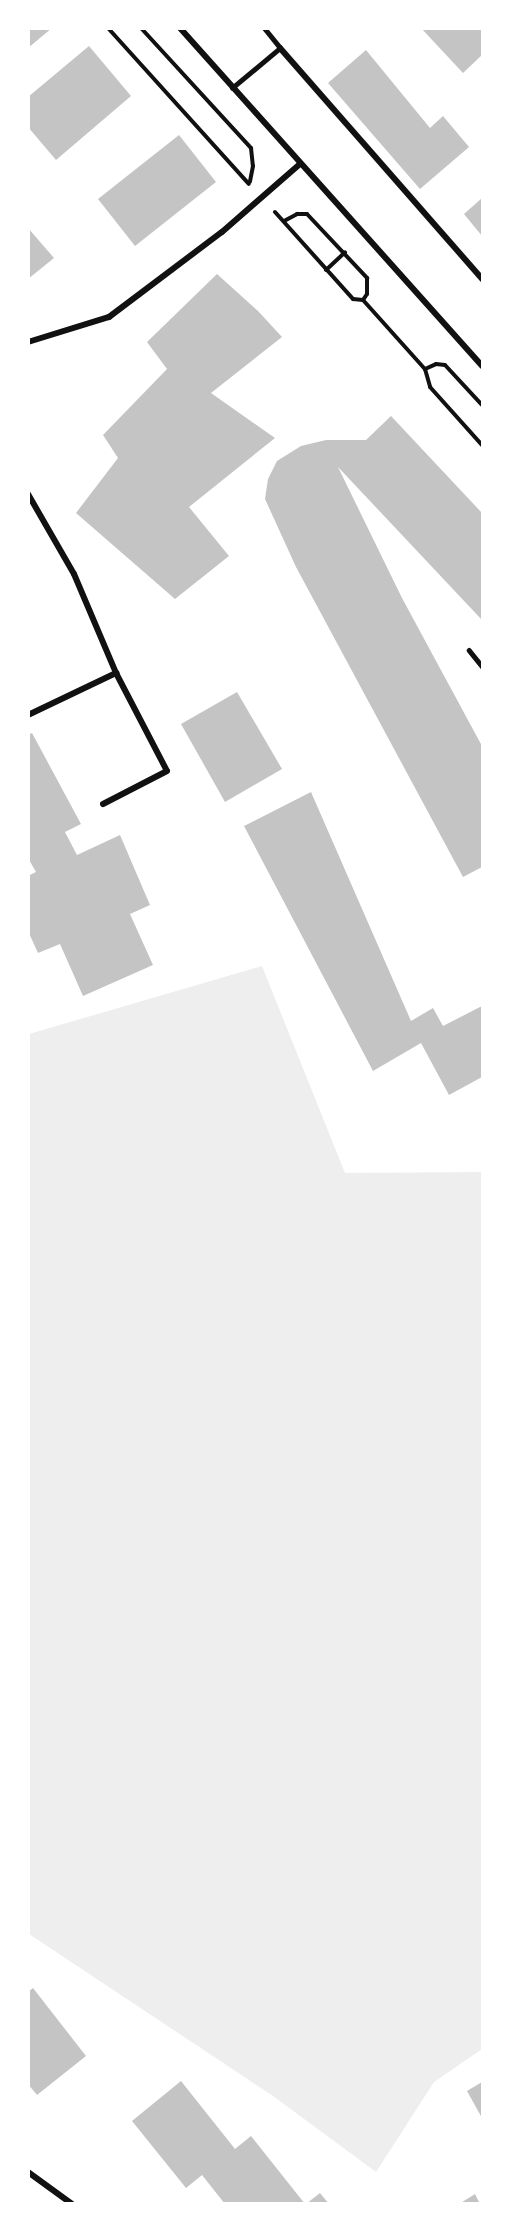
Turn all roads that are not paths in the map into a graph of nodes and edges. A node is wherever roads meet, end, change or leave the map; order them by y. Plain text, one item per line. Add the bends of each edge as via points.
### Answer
1 (180, 28) edge
2 (264, 28) edge
3 (280, 48) junction
4 (232, 88) junction
5 (300, 164) junction
6 (483, 279) edge
7 (28, 342) edge
8 (483, 366) edge
9 (28, 494) edge
10 (469, 650) dead end
11 (483, 666) edge
12 (116, 673) junction
13 (28, 716) edge
14 (104, 804) dead end
15 (28, 2172) edge
16 (72, 2204) edge

1 - 4 street
2 - 3 lane
3 - 4 lane
3 - 6 street
4 - 5 street
5 - 7 street via 222,232 109,317
5 - 8 street
9 - 12 street via 74,574
10 - 11 lane
12 - 13 street
12 - 14 street via 167,771
15 - 16 street

